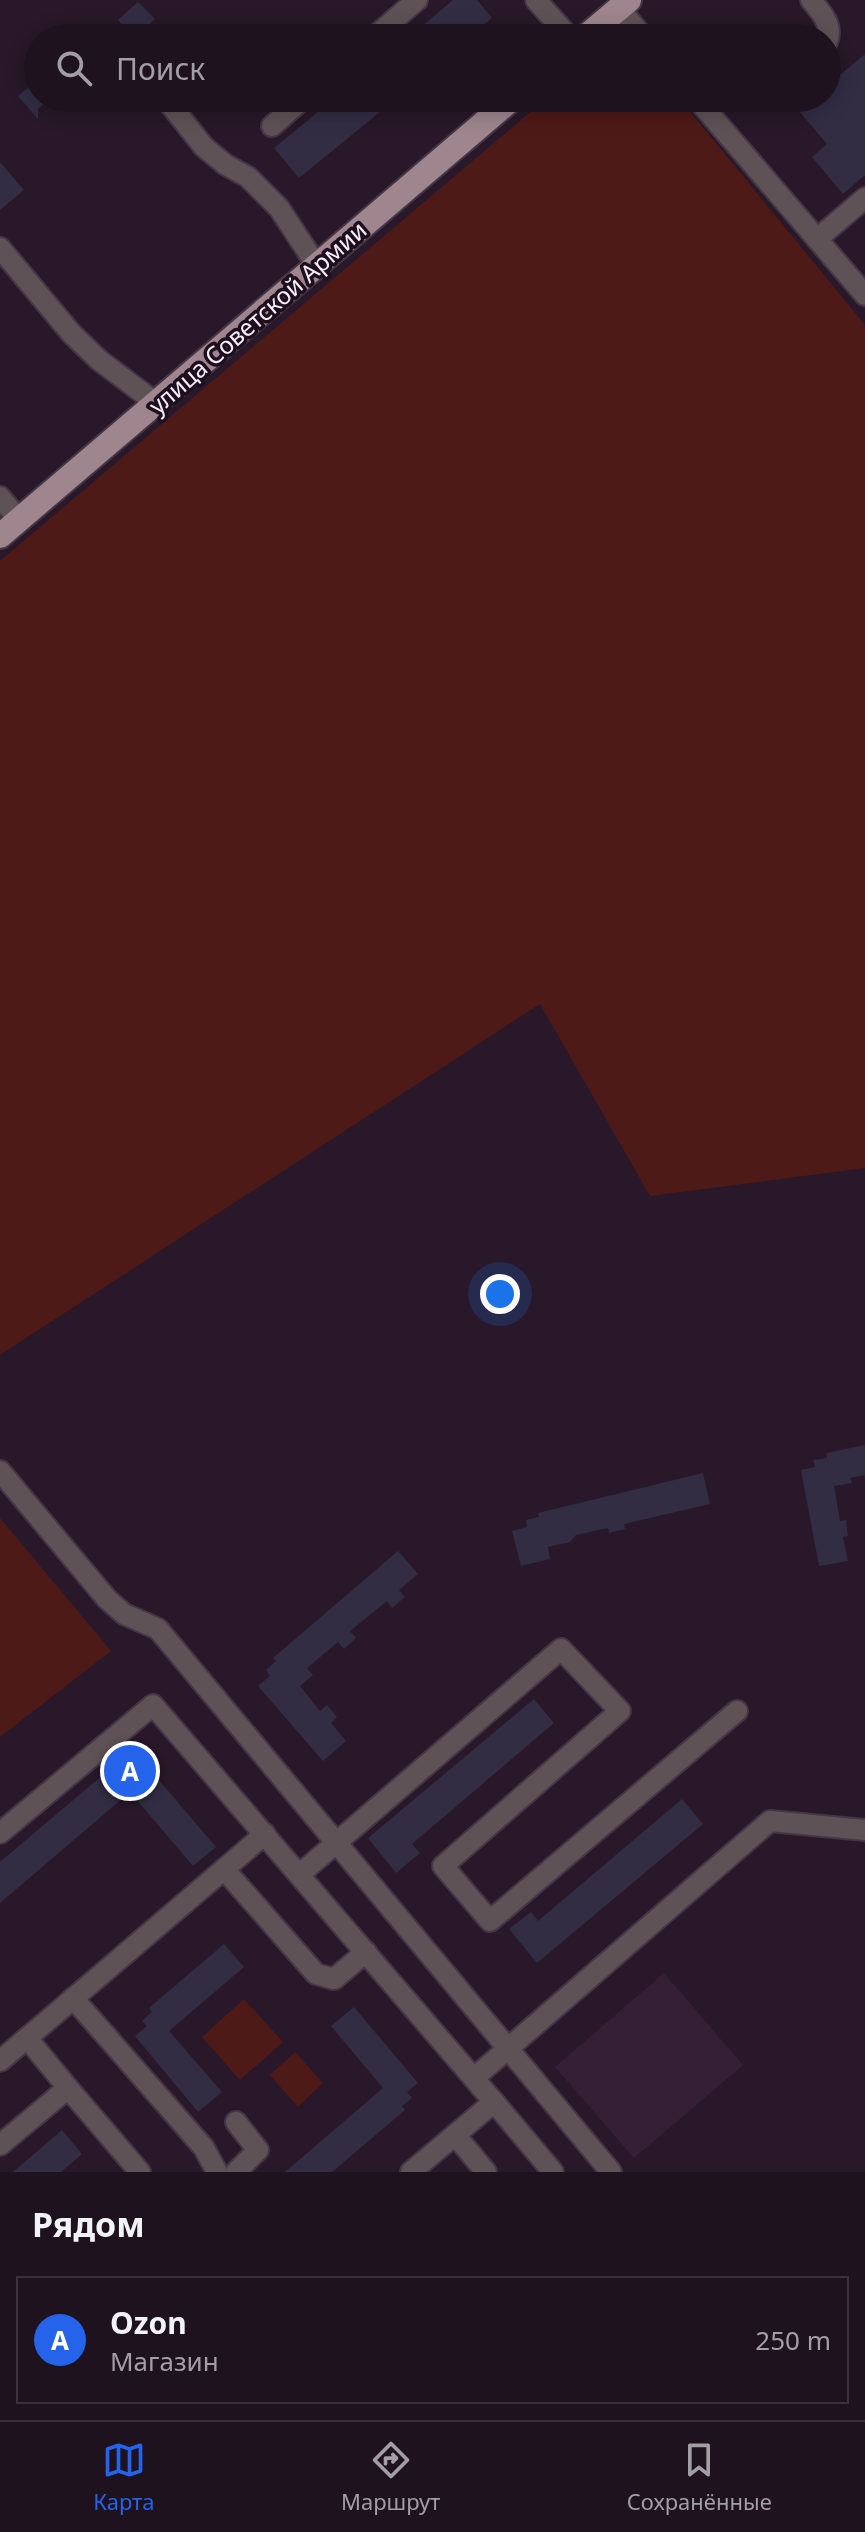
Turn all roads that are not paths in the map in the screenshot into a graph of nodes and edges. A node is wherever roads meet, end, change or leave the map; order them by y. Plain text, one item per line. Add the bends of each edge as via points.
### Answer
1 (417, 0) edge
2 (536, 0) edge
3 (811, 0) edge
4 (624, 4) edge
5 (389, 24) edge
6 (557, 24) edge
7 (600, 24) edge
8 (636, 24) edge
9 (828, 24) edge
10 (176, 112) edge
11 (288, 112) edge
12 (497, 112) edge
13 (708, 112) edge
14 (272, 126) dead end
15 (865, 198) edge
16 (817, 239) junction
17 (0, 248) edge
18 (317, 266) junction
19 (865, 295) edge
20 (156, 403) junction
21 (0, 497) edge
22 (19, 520) junction
23 (0, 536) edge
24 (0, 1471) edge
25 (737, 1711) dead end
26 (865, 1830) edge
27 (0, 1833) edge
28 (265, 1834) junction
29 (334, 1844) junction
30 (224, 1869) junction
31 (300, 1874) junction
32 (366, 1952) junction
33 (73, 1998) junction
34 (27, 2038) junction
35 (507, 2049) junction
36 (0, 2061) edge
37 (474, 2078) junction
38 (68, 2088) junction
39 (494, 2102) junction
40 (236, 2122) dead end
41 (455, 2135) junction
42 (0, 2145) edge
43 (140, 2172) edge
44 (217, 2172) edge
45 (236, 2172) edge
46 (411, 2172) edge
47 (486, 2172) edge
48 (553, 2172) edge
49 (611, 2172) edge

1 - 5 street
2 - 6 street
3 - 9 street
4 - 7 main road
4 - 8 street
10 - 18 street via 204,147 248,177 279,208
11 - 14 street
12 - 18 main road, улица Советской Армии
13 - 16 street
15 - 16 street
16 - 19 street
17 - 20 street via 71,333
18 - 20 main road, улица Советской Армии
20 - 22 main road, улица Советской Армии
21 - 22 street
22 - 23 main road, улица Советской Армии
24 - 29 street via 107,1599 124,1614 158,1629
25 - 29 street via 490,1921 443,1866 620,1711 561,1649
26 - 35 street via 770,1821
27 - 28 street via 153,1705
28 - 30 street
28 - 31 street
29 - 31 street
29 - 35 street
30 - 32 street via 316,1974 334,1979
30 - 33 street
31 - 32 street
32 - 37 street
33 - 34 street
33 - 44 street via 204,2148
34 - 36 street
34 - 38 street
35 - 37 street
35 - 49 street
37 - 39 street
38 - 42 street
38 - 43 street
39 - 41 street
39 - 48 street
40 - 45 street via 258,2150
41 - 46 street
41 - 47 street

